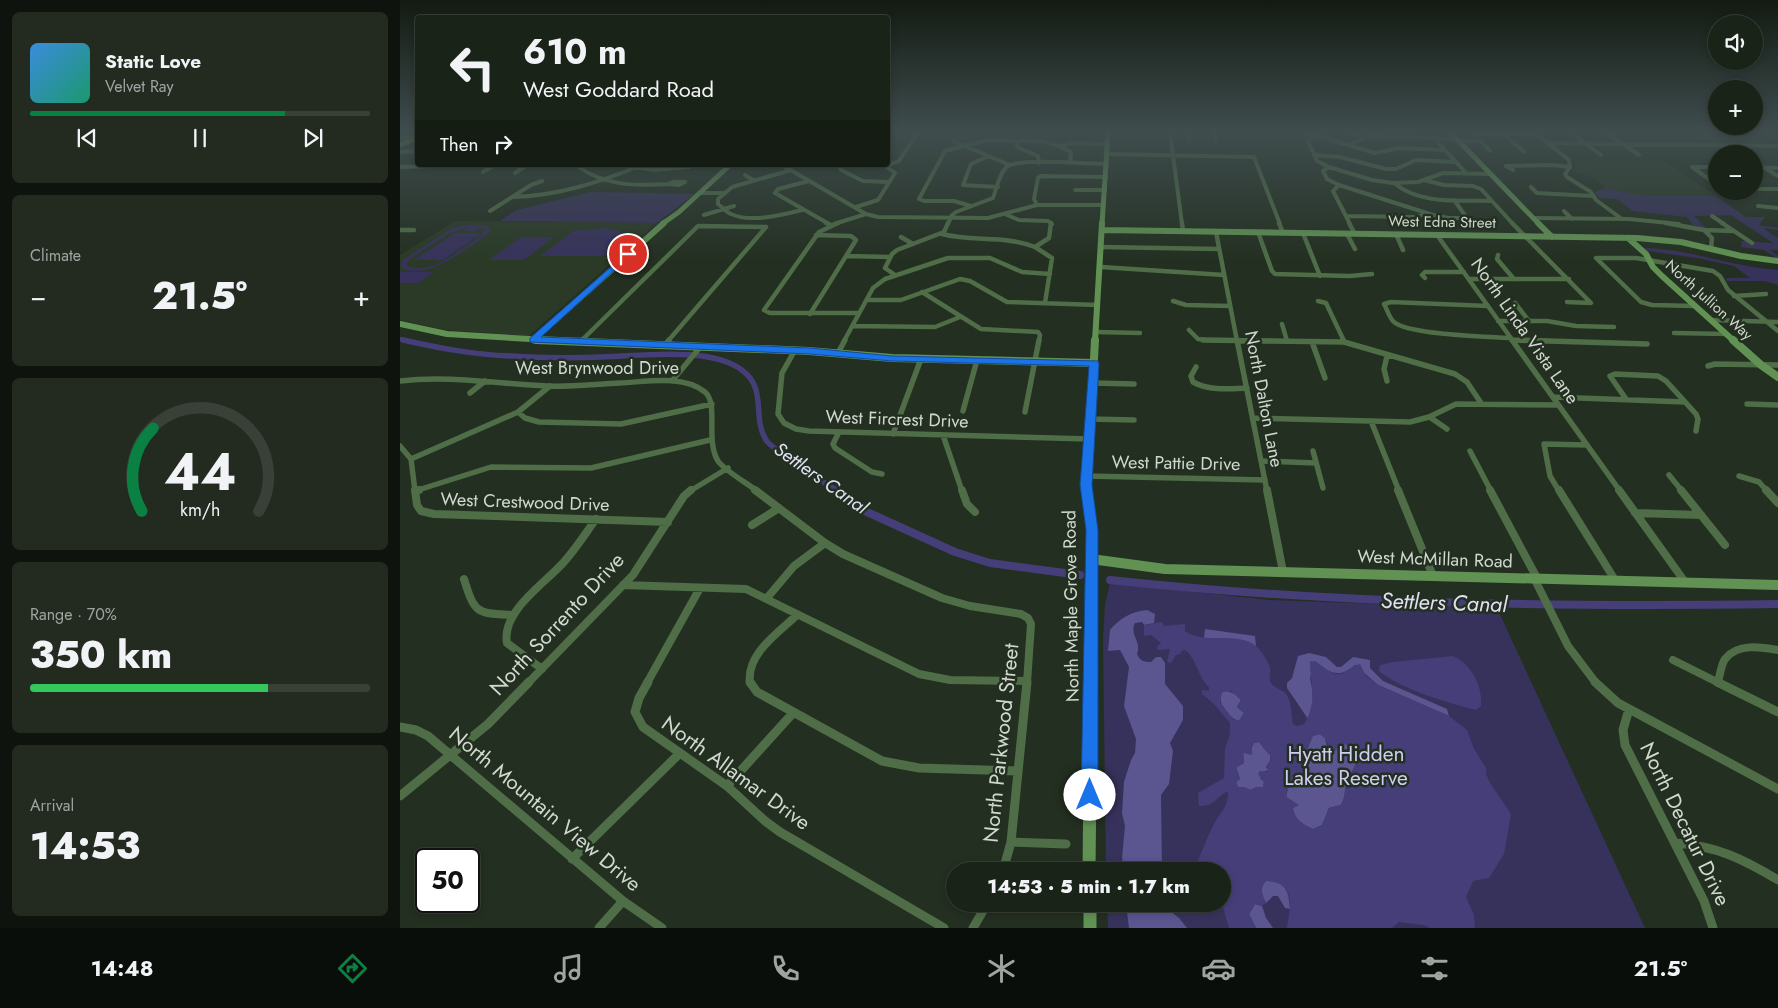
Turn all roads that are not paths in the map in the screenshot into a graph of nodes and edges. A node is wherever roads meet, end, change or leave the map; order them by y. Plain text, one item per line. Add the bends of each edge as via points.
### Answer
1 (591, 175) edge
2 (617, 175) edge
3 (719, 175) edge
4 (744, 175) dead end
5 (771, 175) edge
6 (800, 175) edge
7 (852, 175) edge
8 (893, 175) edge
9 (931, 175) edge
10 (967, 175) edge
11 (1002, 175) edge
12 (1176, 175) edge
13 (1261, 175) edge
14 (1325, 175) edge
15 (1356, 175) edge
16 (1436, 175) edge
17 (1491, 175) edge
18 (1566, 175) edge
19 (1106, 177) joint
20 (606, 180) junction
21 (753, 180) junction
22 (1424, 180) junction
23 (542, 181) dead end
24 (809, 181) junction
25 (889, 182) junction
26 (1394, 183) junction
27 (668, 184) dead end
28 (1339, 185) junction
29 (998, 187) junction
30 (1531, 187) dead end
31 (1763, 189) edge
32 (1778, 189) edge
33 (1074, 190) dead end
34 (1105, 190) junction
35 (699, 193) junction
36 (723, 193) junction
37 (1594, 196) junction
38 (512, 197) junction
39 (1454, 200) junction
40 (1492, 200) junction
41 (1036, 205) junction
42 (1104, 205) junction
43 (734, 206) dead end
44 (970, 206) junction
45 (856, 207) junction
46 (724, 209) junction
47 (802, 210) junction
48 (1564, 211) dead end
49 (490, 212) dead end
50 (1426, 213) junction
51 (866, 214) junction
52 (704, 215) dead end
53 (1007, 215) junction
54 (743, 216) junction
55 (1346, 216) junction
56 (1712, 216) dead end
57 (951, 218) junction
58 (1534, 218) junction
59 (1572, 219) junction
60 (1622, 219) junction
61 (831, 225) junction
62 (733, 226) junction
63 (400, 230) edge
64 (414, 230) dead end
65 (1103, 230) junction
66 (1704, 230) junction
67 (1183, 231) junction
68 (1734, 231) junction
69 (1216, 232) junction
70 (1258, 232) junction
71 (1284, 233) junction
72 (1303, 233) junction
73 (942, 234) junction
74 (1347, 234) junction
75 (1355, 234) junction
76 (1396, 234) junction
77 (816, 235) junction
78 (1438, 235) junction
79 (1524, 236) junction
80 (1552, 236) junction
81 (901, 237) dead end
82 (1628, 238) junction
83 (1752, 243) dead end
84 (913, 244) junction
85 (1035, 247) junction
86 (1102, 247) junction
87 (1710, 248) junction
88 (1219, 249) junction
89 (1355, 249) dead end
90 (1402, 250) dead end
91 (847, 256) junction
92 (1498, 256) dead end
93 (890, 257) junction
94 (1650, 260) junction
95 (1778, 261) edge
96 (1101, 267) junction
97 (1464, 272) junction
98 (1050, 274) junction
99 (1372, 274) dead end
100 (895, 275) junction
101 (1224, 275) junction
102 (1320, 276) junction
103 (1425, 278) dead end
104 (1469, 279) junction
105 (1514, 279) junction
106 (1569, 279) junction
107 (922, 292) junction
108 (1766, 294) dead end
109 (1734, 296) junction
110 (867, 300) junction
111 (1173, 301) dead end
112 (1318, 301) dead end
113 (1567, 302) dead end
114 (1516, 303) dead end
115 (1045, 304) junction
116 (1098, 305) junction
117 (1230, 306) junction
118 (1488, 306) junction
119 (1695, 306) junction
120 (859, 313) junction
121 (810, 314) junction
122 (960, 318) junction
123 (1498, 320) junction
124 (1711, 320) junction
125 (1529, 321) junction
126 (1766, 321) junction
127 (1778, 322) edge
128 (400, 324) edge
129 (1282, 324) dead end
130 (852, 326) junction
131 (1614, 327) dead end
132 (1189, 330) dead end
133 (1778, 331) edge
134 (1096, 332) junction
135 (1140, 333) dead end
136 (1674, 333) dead end
137 (1727, 334) junction
138 (1511, 339) junction
139 (533, 340) junction
140 (1237, 340) junction
141 (1287, 341) junction
142 (580, 342) junction
143 (1312, 342) junction
144 (1344, 342) junction
145 (1647, 344) dead end
146 (665, 345) junction
147 (699, 349) junction
148 (795, 350) junction
149 (838, 353) junction
150 (1388, 356) junction
151 (921, 359) junction
152 (977, 360) junction
153 (1034, 362) junction
154 (1094, 364) junction
155 (1761, 365) junction
156 (1778, 365) edge
157 (1708, 366) dead end
158 (1196, 367) dead end
159 (1778, 377) edge
160 (1325, 378) dead end
161 (672, 380) junction
162 (400, 381) edge
163 (485, 381) junction
164 (1387, 381) dead end
165 (1093, 383) junction
166 (1134, 384) dead end
167 (550, 386) junction
168 (1247, 388) junction
169 (470, 393) dead end
170 (1553, 397) junction
171 (1626, 399) junction
172 (1685, 402) junction
173 (1481, 403) junction
174 (712, 404) junction
175 (1747, 404) dead end
176 (1558, 405) junction
177 (1778, 405) edge
178 (963, 411) dead end
179 (518, 412) junction
180 (1026, 412) dead end
181 (1254, 418) junction
182 (1431, 418) junction
183 (1090, 419) junction
184 (1134, 420) dead end
185 (1372, 421) junction
186 (1447, 429) dead end
187 (1696, 431) dead end
188 (838, 432) junction
189 (893, 434) junction
190 (943, 435) junction
191 (1089, 439) junction
192 (710, 440) junction
193 (1587, 445) junction
194 (400, 446) edge
195 (1313, 451) dead end
196 (1470, 451) dead end
197 (411, 459) junction
198 (1262, 461) junction
199 (1316, 462) junction
200 (728, 468) junction
201 (882, 474) dead end
202 (1669, 475) dead end
203 (1086, 476) junction
204 (1739, 476) dead end
205 (1265, 480) junction
206 (1323, 488) dead end
207 (415, 491) junction
208 (1778, 503) edge
209 (779, 508) junction
210 (975, 512) dead end
211 (1635, 513) junction
212 (1701, 515) junction
213 (596, 519) junction
214 (668, 522) junction
215 (752, 525) dead end
216 (825, 543) junction
217 (1725, 545) dead end
218 (1091, 559) junction
219 (1283, 572) junction
220 (1433, 576) junction
221 (1535, 578) junction
222 (464, 579) dead end
223 (1615, 580) junction
224 (1685, 582) junction
225 (624, 585) junction
226 (1778, 585) edge
227 (700, 588) junction
228 (767, 598) junction
229 (513, 615) junction
230 (797, 615) junction
231 (1778, 650) edge
232 (1673, 660) dead end
233 (542, 669) junction
234 (1028, 681) junction
235 (1718, 682) junction
236 (1629, 709) junction
237 (1778, 712) edge
238 (793, 713) junction
239 (400, 727) edge
240 (680, 753) junction
241 (449, 755) junction
242 (1018, 771) junction
243 (727, 786) junction
244 (1778, 789) edge
245 (400, 796) edge
246 (1011, 842) junction
247 (1675, 843) junction
248 (1066, 844) dead end
249 (572, 859) junction
250 (1005, 862) edge
251 (1090, 862) edge
252 (1778, 880) edge
253 (622, 901) junction
254 (982, 912) edge
255 (1090, 912) edge
256 (599, 928) edge
257 (662, 928) edge
258 (944, 928) edge
259 (973, 928) edge
260 (1090, 928) edge
261 (1713, 928) edge

1 - 20 street
2 - 20 street
3 - 35 street
4 - 21 street
5 - 21 street
6 - 24 street
7 - 25 street via 863,181
8 - 25 street
9 - 44 street via 919,199 962,202
10 - 29 street via 963,185
11 - 29 street
12 - 67 street
13 - 71 street
14 - 28 street
15 - 26 street
16 - 22 street
17 - 58 street
18 - 37 street
19 - 34 street, North Maple Grove Road
19 - 41 street via 1040,176 1034,200
20 - 27 street via 628,184
20 - 38 street via 539,196
21 - 36 street
22 - 26 street
22 - 40 street via 1478,187
23 - 38 street
24 - 45 street
24 - 47 street via 778,189 775,193
25 - 45 street via 878,200
26 - 39 street via 1429,198
28 - 50 street
28 - 55 street via 1333,191
29 - 44 street via 994,198
30 - 37 street via 1537,193
31 - 32 street
33 - 34 street
34 - 42 street, North Maple Grove Road
35 - 36 street
35 - 139 street
36 - 46 street via 718,204
37 - 60 street
38 - 49 street
39 - 40 street
39 - 50 street via 1468,218
40 - 79 street
41 - 42 street
41 - 53 street
42 - 65 street, North Maple Grove Road
43 - 46 street
44 - 57 street
45 - 51 street
46 - 52 street
46 - 54 street
47 - 54 street via 781,216
47 - 61 street
48 - 59 street
50 - 55 street via 1409,218
51 - 57 street
51 - 61 street
53 - 57 street
53 - 85 street via 1019,220 1052,222 1049,238
54 - 62 street
55 - 75 street
56 - 68 street
57 - 73 street
58 - 59 street
58 - 80 street
59 - 60 street
60 - 66 street via 1680,224
61 - 77 street
62 - 142 street via 698,226
62 - 146 street via 766,227
63 - 64 street
65 - 67 street, West Edna Street
65 - 86 main road, North Maple Grove Road
66 - 68 street
66 - 87 street via 1714,241
67 - 69 street, West Edna Street
68 - 83 street
69 - 70 street, West Edna Street
69 - 88 street, North Dalton Lane
70 - 71 street, West Edna Street
70 - 102 street via 1275,274
71 - 72 street, West Edna Street
72 - 74 street, West Edna Street
72 - 102 street
73 - 84 street
73 - 85 street via 957,238 1015,239
74 - 75 street, West Edna Street
74 - 89 street
75 - 76 street, West Edna Street
76 - 78 street, West Edna Street
76 - 90 street
77 - 91 street via 854,237 856,240
77 - 121 street via 764,308 765,311
78 - 79 street, West Edna Street
78 - 97 street, North Linda Vista Lane
79 - 80 street, West Edna Street
79 - 106 street
80 - 82 main road, West Edna Street
81 - 84 street
82 - 87 street, West Edna Street via 1668,240
82 - 94 street, North Jullion Way
84 - 93 street via 897,250
85 - 98 street via 1052,258
86 - 88 street
86 - 96 main road, North Maple Grove Road
87 - 95 street, West Edna Street
88 - 101 street, North Dalton Lane
91 - 93 street
91 - 121 street
92 - 105 street via 1497,259
93 - 100 street via 885,268
94 - 109 street via 1716,273
94 - 119 street, North Jullion Way via 1657,271
94 - 119 street via 1596,258 1644,304
96 - 101 street
96 - 116 main road, North Maple Grove Road
97 - 103 street via 1425,272 1422,275
97 - 104 street, North Linda Vista Lane
98 - 100 street via 1022,272 994,259 952,257
98 - 115 street
99 - 102 street
100 - 110 street via 876,285
101 - 117 street, North Dalton Lane
104 - 105 street
104 - 118 street, North Linda Vista Lane
105 - 106 street
106 - 113 street via 1591,303
107 - 110 street via 896,301
107 - 115 street via 964,280 1007,302
107 - 122 street
108 - 109 street
109 - 126 street
110 - 120 street
111 - 117 street via 1186,305
112 - 144 street via 1326,303
114 - 125 street
115 - 116 street
116 - 134 main road, North Maple Grove Road
117 - 140 street, North Dalton Lane
118 - 123 street, North Linda Vista Lane
118 - 138 street via 1387,302 1384,306 1393,322 1401,326 1452,336
119 - 124 street, North Jullion Way
120 - 121 street
120 - 130 street
122 - 130 street via 935,327
122 - 153 street via 980,329 1038,332
123 - 125 street
123 - 138 street, North Linda Vista Lane
124 - 126 street
124 - 137 street, North Jullion Way
125 - 131 street
126 - 127 street
126 - 133 street
128 - 139 street via 447,334
129 - 141 street
130 - 149 street
132 - 140 street via 1198,339
134 - 135 street
134 - 154 main road, North Maple Grove Road
136 - 137 street
137 - 155 street, North Jullion Way
138 - 145 street
138 - 170 street, North Linda Vista Lane
139 - 142 street
140 - 141 street
140 - 168 street, North Dalton Lane
141 - 143 street
142 - 146 street
143 - 144 street
143 - 160 street
144 - 150 street
146 - 147 street
147 - 148 street
147 - 161 street
148 - 149 street
148 - 188 street, West Fircrest Drive via 780,380 780,418 796,429
149 - 151 street
150 - 164 street via 1384,364
150 - 173 street via 1464,378
151 - 152 street
151 - 189 street
152 - 153 street
152 - 178 street
153 - 154 street
153 - 180 street
154 - 165 street, North Maple Grove Road
155 - 156 street
155 - 157 street
155 - 159 street, North Jullion Way
158 - 168 street via 1192,374 1193,382 1203,388
161 - 167 street, West Brynwood Drive
161 - 174 street, West Brynwood Drive via 701,387 710,396
162 - 163 street, West Brynwood Drive via 424,378
163 - 167 street, West Brynwood Drive
163 - 169 street
165 - 166 street
165 - 183 street, North Maple Grove Road
167 - 179 street
168 - 181 street, North Dalton Lane
170 - 171 street
170 - 176 street, North Linda Vista Lane
171 - 172 street
171 - 172 street via 1610,376 1658,376
172 - 187 street via 1698,419
173 - 176 street
173 - 182 street via 1456,404
174 - 179 street via 621,424 539,422
174 - 192 street
175 - 177 street
176 - 193 street, North Linda Vista Lane
179 - 197 street
181 - 185 street
181 - 198 street, North Dalton Lane
182 - 185 street via 1410,422
182 - 186 street
183 - 184 street
183 - 191 street, North Maple Grove Road
185 - 220 street
188 - 189 street, West Fircrest Drive
188 - 201 street via 833,444 835,448 872,472
189 - 190 street, West Fircrest Drive
190 - 191 street, West Fircrest Drive
190 - 210 street via 967,504
191 - 203 street, North Maple Grove Road
192 - 200 street via 712,452
192 - 207 street via 592,468 491,467
193 - 211 street, North Linda Vista Lane
193 - 223 street via 1544,444 1550,476
194 - 197 street
195 - 199 street
196 - 221 street
197 - 207 street, West Crestwood Drive
198 - 199 street, West Pattie Drive
198 - 205 street, North Dalton Lane
199 - 206 street
200 - 209 street
200 - 214 street, North Sorrento Drive via 694,487 684,496
202 - 212 street
203 - 205 street, West Pattie Drive
203 - 218 street, North Maple Grove Road via 1092,530
204 - 208 street via 1759,482
205 - 219 street, North Dalton Lane
207 - 213 street, West Crestwood Drive via 416,504 421,511 434,514
209 - 215 street
209 - 216 street
211 - 212 street
211 - 224 street, North Linda Vista Lane
212 - 217 street
213 - 214 street, West Crestwood Drive
213 - 229 street via 565,561
214 - 225 street, North Sorrento Drive
216 - 228 street via 794,566
216 - 234 street, North Parkwood Street via 942,598 1028,618 1031,624
218 - 219 street, West McMillan Road via 1151,568
218 - 251 street, North Maple Grove Road
219 - 220 street, West McMillan Road
220 - 221 street, West McMillan Road
221 - 223 street, West McMillan Road
221 - 236 street via 1583,670 1604,692
222 - 229 street via 476,611
223 - 224 street, West McMillan Road
224 - 226 street, West McMillan Road
225 - 227 street
225 - 233 street, North Sorrento Drive
227 - 228 street via 746,589
227 - 240 street, North Allamar Drive via 639,698 635,712 643,727
228 - 230 street
229 - 233 street via 505,628 504,639
230 - 234 street via 918,674 950,680
230 - 238 street via 758,654 750,666 748,678 757,692
231 - 235 street via 1747,648 1734,651 1725,659
232 - 235 street
233 - 241 street, North Sorrento Drive via 488,724
234 - 242 street, North Parkwood Street
235 - 237 street
236 - 244 street
236 - 247 street, North Decatur Drive via 1622,726 1622,737
238 - 242 street via 866,754 900,766
238 - 243 street
239 - 241 street, North Mountain View Drive via 428,736
240 - 243 street, North Allamar Drive
240 - 249 street
241 - 245 street, North Sorrento Drive
241 - 249 street, North Mountain View Drive
242 - 246 street, North Parkwood Street
243 - 258 street, North Allamar Drive via 780,832
246 - 248 street
246 - 250 street, North Parkwood Street
247 - 252 street via 1720,849
247 - 261 street, North Decatur Drive via 1704,901
249 - 253 street, North Mountain View Drive
253 - 256 street
253 - 257 street, North Mountain View Drive
254 - 259 street
255 - 260 street

